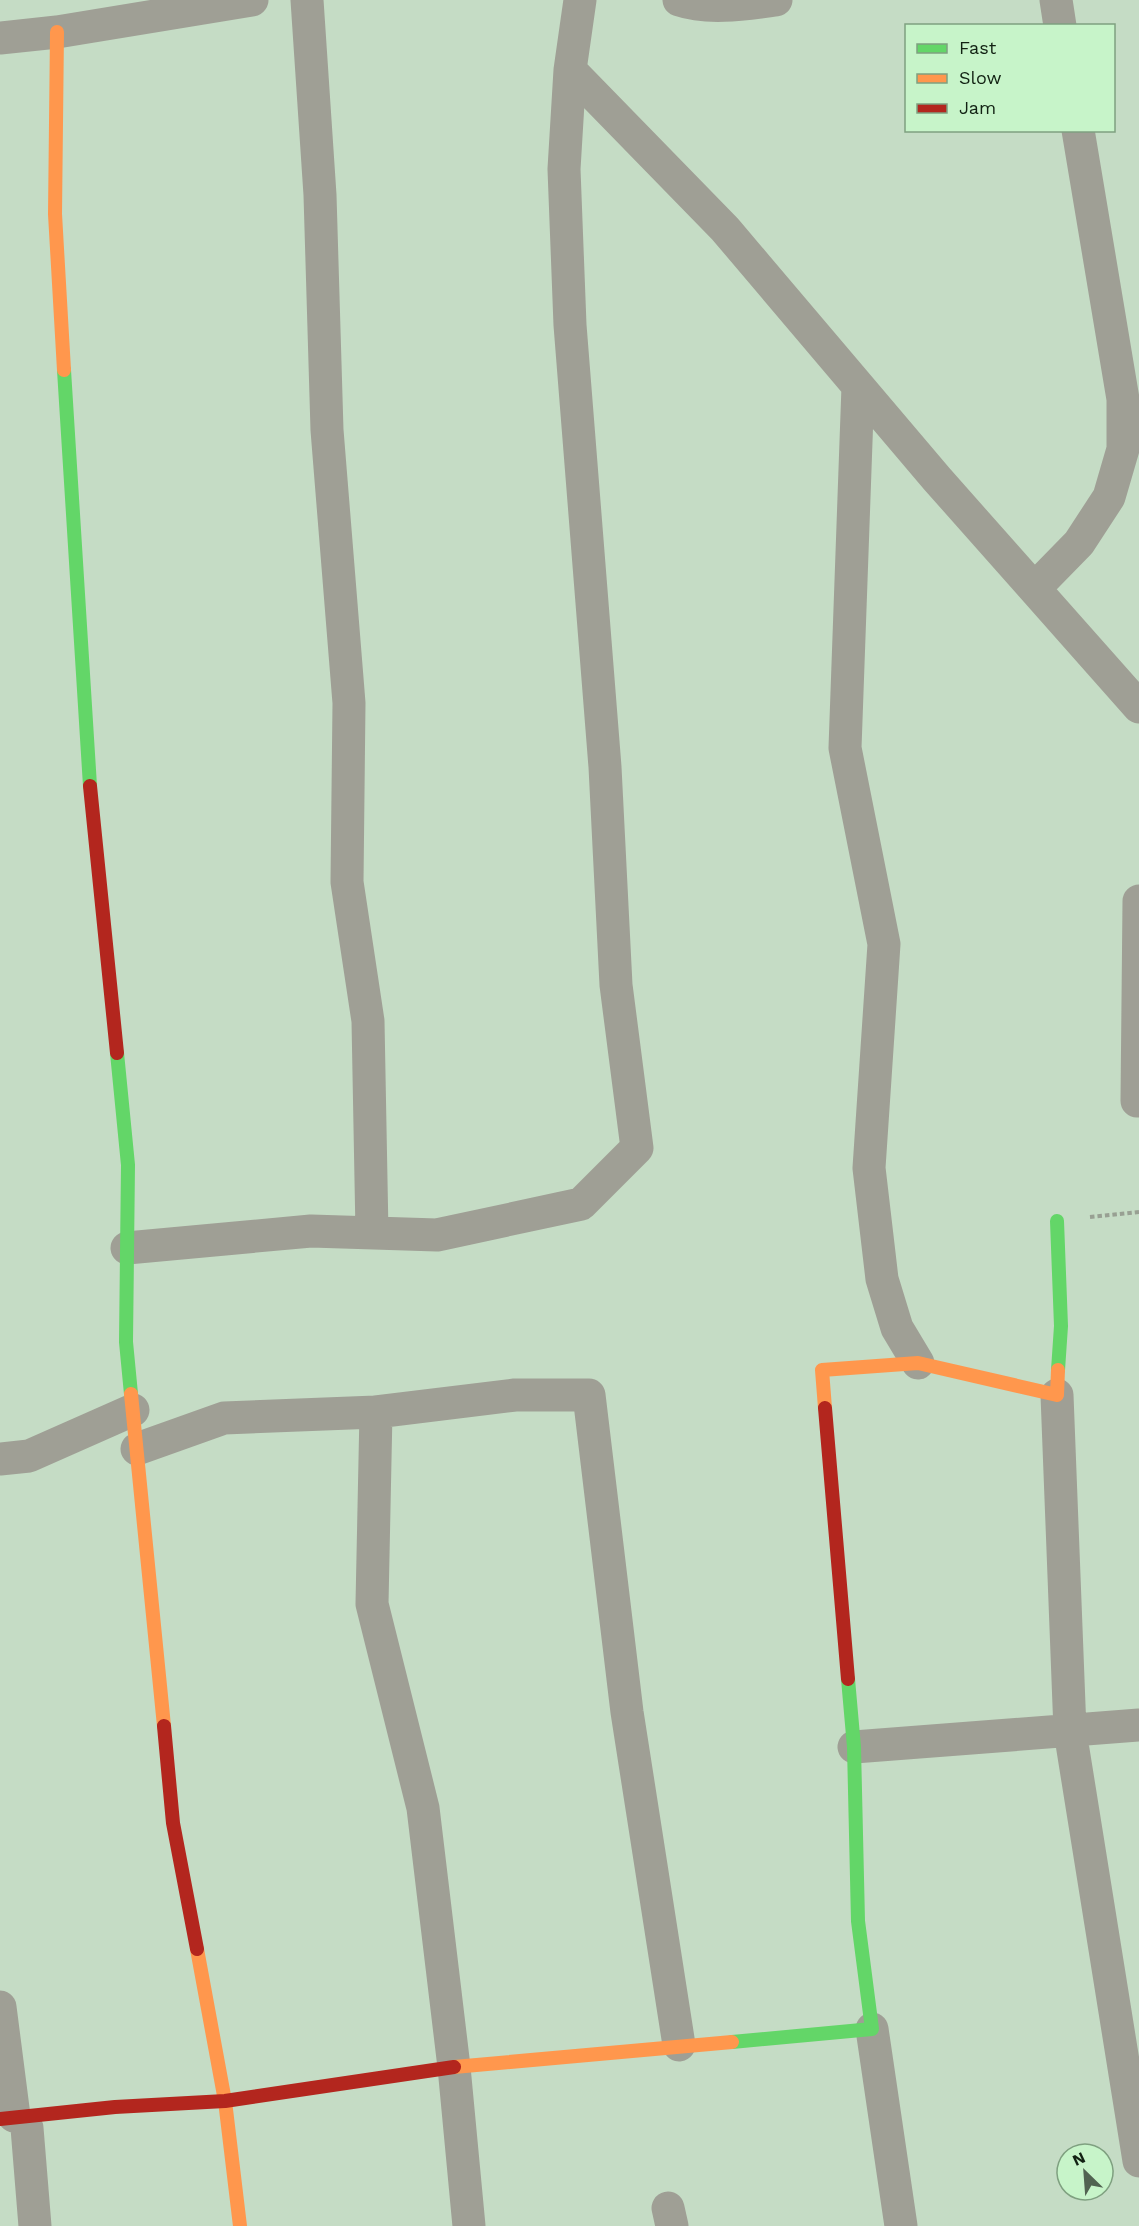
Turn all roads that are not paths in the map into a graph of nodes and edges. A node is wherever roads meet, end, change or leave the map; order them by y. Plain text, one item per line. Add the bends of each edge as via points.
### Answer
1 (252, 0) edge
2 (307, 0) edge
3 (580, 0) edge
4 (776, 0) edge
5 (1056, 0) edge
6 (685, 1) edge
7 (162, 7) edge
8 (1060, 24) edge
9 (57, 32) junction
10 (0, 38) edge
11 (570, 70) junction
12 (1078, 132) edge
13 (858, 386) junction
14 (1035, 588) junction
15 (1139, 707) edge
16 (1139, 901) edge
17 (1137, 1101) dead end
18 (1057, 1221) road end
19 (372, 1233) junction
20 (128, 1248) junction
21 (918, 1363) junction
22 (1057, 1395) junction
23 (133, 1410) junction
24 (376, 1412) junction
25 (137, 1449) junction
26 (0, 1459) edge
27 (1139, 1725) edge
28 (1070, 1731) junction
29 (854, 1747) junction
30 (0, 2007) edge
31 (872, 2029) junction
32 (679, 2045) junction
33 (454, 2067) junction
34 (225, 2101) junction
35 (14, 2121) edge
36 (1139, 2161) edge
37 (35, 2226) edge
38 (240, 2226) edge
39 (469, 2226) edge
40 (901, 2226) edge

1 - 7 street
2 - 19 street via 320,195 327,430 349,703 347,882 368,1021
3 - 11 street
4 - 6 street via 742,4
5 - 8 street
7 - 9 street
9 - 10 street
9 - 20 street via 55,214 66,408 88,764 128,1165
11 - 13 street via 725,229
11 - 19 street via 564,169 570,325 605,767 616,985 637,1148 580,1204 437,1235
12 - 14 street via 1122,399 1123,449 1109,497 1079,543
13 - 14 street
13 - 21 street via 845,748 884,944 869,1167 882,1279 897,1328
14 - 15 street
16 - 17 street
18 - 22 street via 1061,1326
19 - 20 street via 311,1231
20 - 23 street via 126,1342
21 - 22 street
21 - 29 street via 822,1371
22 - 28 street
23 - 25 street
23 - 26 street via 30,1456
24 - 25 street via 224,1418
24 - 32 street via 515,1395 590,1395 627,1713
24 - 33 street via 372,1604 423,1808
25 - 34 street via 173,1822
27 - 28 street
28 - 29 street
28 - 36 street
29 - 31 street via 858,1921
30 - 35 street
31 - 32 street
31 - 40 street
32 - 33 street
33 - 34 street
33 - 39 street
34 - 35 street
34 - 38 street
35 - 37 street

